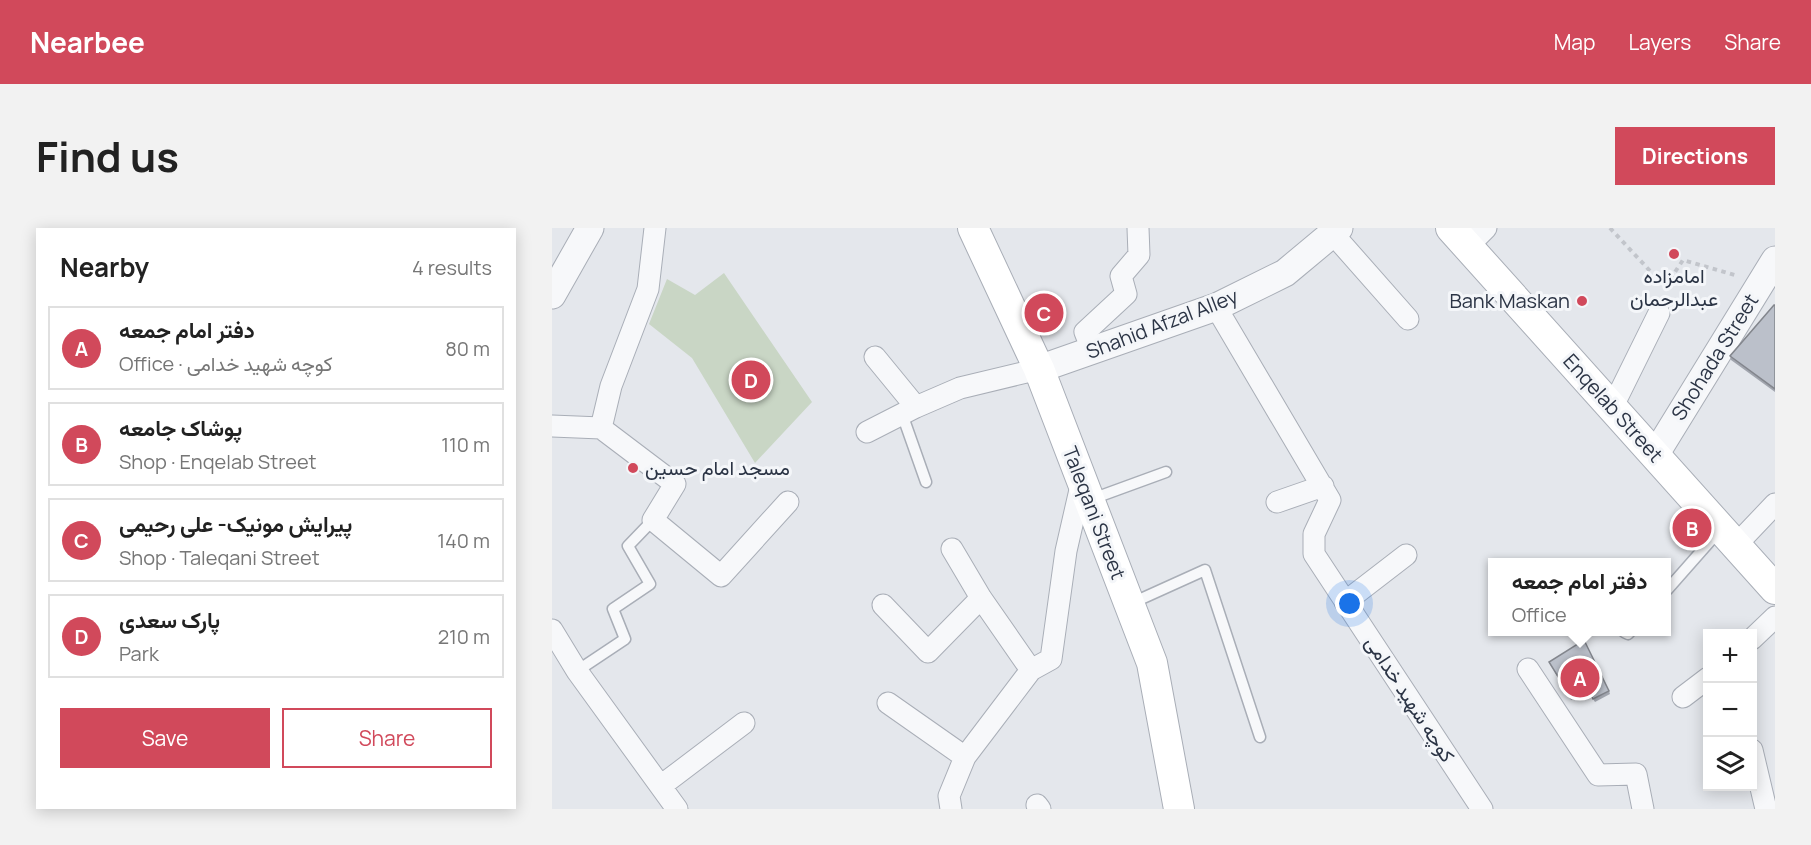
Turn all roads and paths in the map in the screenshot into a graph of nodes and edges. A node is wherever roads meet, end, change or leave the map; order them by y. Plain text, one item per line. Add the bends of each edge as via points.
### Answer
1 (590, 228) edge
2 (655, 228) edge
3 (973, 228) edge
4 (1138, 228) edge
5 (1614, 229) edge
6 (1336, 231) edge
7 (1469, 234) edge
8 (1775, 260) edge
9 (1768, 286) edge
10 (552, 295) edge
11 (1216, 307) junction
12 (1659, 313) dead end
13 (1408, 319) dead end
14 (1092, 350) junction
15 (875, 357) dead end
16 (1039, 369) junction
17 (1612, 408) junction
18 (909, 410) junction
19 (552, 426) edge
20 (601, 428) junction
21 (867, 432) dead end
22 (1655, 455) junction
23 (1166, 472) dead end
24 (926, 482) dead end
25 (1323, 486) junction
26 (1085, 490) junction
27 (788, 502) dead end
28 (1277, 502) dead end
29 (1775, 504) edge
30 (653, 520) junction
31 (1728, 537) junction
32 (952, 549) dead end
33 (1406, 555) dead end
34 (1671, 587) edge
35 (1775, 589) edge
36 (981, 598) junction
37 (1345, 602) junction
38 (1129, 604) junction
39 (883, 605) dead end
40 (1775, 616) edge
41 (552, 630) edge
42 (1757, 634) edge
43 (1528, 669) dead end
44 (1031, 670) junction
45 (577, 671) junction
46 (1703, 681) edge
47 (1683, 698) dead end
48 (888, 703) dead end
49 (744, 723) dead end
50 (1260, 737) dead end
51 (965, 758) junction
52 (1757, 771) edge
53 (662, 785) junction
54 (677, 809) edge
55 (951, 809) edge
56 (1179, 809) edge
57 (1482, 809) edge
58 (1643, 809) edge
59 (1766, 809) edge

1 - 10 street
2 - 20 street via 648,289 611,386
3 - 16 main road, Taleqani Street
4 - 14 street via 1139,255 1121,276 1126,294 1085,332
5 - 9 path via 1665,287 1683,260
6 - 11 street, Shahid Afzal Alley via 1285,273
6 - 13 street
7 - 17 main road, Enqelab Street
8 - 9 street, Shohada Street
9 - 22 street, Shohada Street
11 - 14 street, Shahid Afzal Alley
11 - 25 street, کوچه شهید خدامی
12 - 17 street
14 - 16 street, Shahid Afzal Alley
15 - 18 street
16 - 18 street via 960,388
16 - 26 main road, Taleqani Street
17 - 22 main road, Enqelab Street
18 - 21 street
18 - 24 lane
19 - 20 street
20 - 30 street via 675,484
22 - 31 main road, Enqelab Street
23 - 26 lane
25 - 28 street
25 - 37 street, کوچه شهید خدامی via 1330,500 1314,534 1314,554
26 - 38 main road, Taleqani Street
26 - 44 street via 1066,551 1051,659
27 - 30 street via 721,576
29 - 31 street
30 - 45 lane via 628,546 650,584 613,609 626,639
31 - 34 lane
31 - 35 main road, Enqelab Street
32 - 36 street
33 - 37 street
36 - 39 street via 928,652
36 - 44 street
37 - 57 street, کوچه شهید خدامی
38 - 50 lane via 1205,570
38 - 56 main road, Taleqani Street via 1152,663
40 - 42 street
41 - 45 street
43 - 58 street via 1598,775 1636,774
44 - 51 street
45 - 53 street
46 - 47 street
48 - 51 street
49 - 53 street
51 - 55 street via 949,796
52 - 59 street
53 - 54 street

